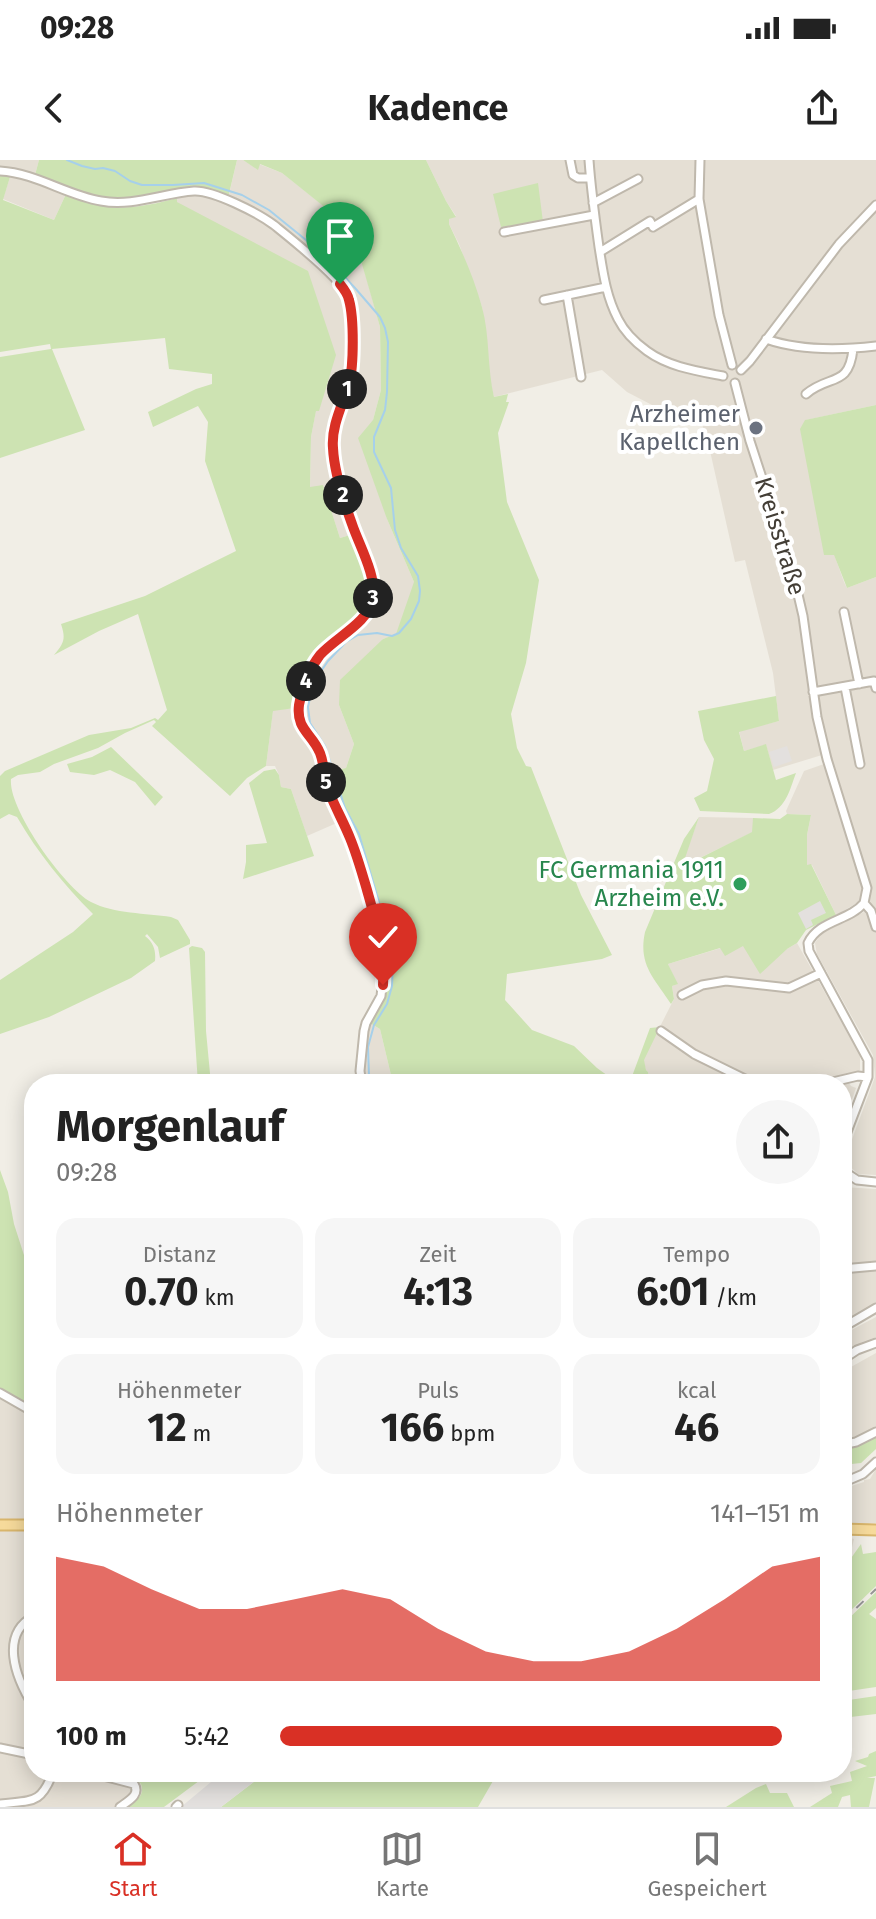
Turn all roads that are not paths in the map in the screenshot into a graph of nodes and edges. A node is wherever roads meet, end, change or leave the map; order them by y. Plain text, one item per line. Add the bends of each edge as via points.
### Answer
1 (570, 160) edge
2 (700, 160) edge
3 (592, 161) edge
4 (0, 171) edge
5 (590, 178) junction
6 (638, 179) dead end
7 (699, 199) junction
8 (593, 203) junction
9 (876, 205) edge
10 (594, 215) junction
11 (504, 232) dead end
12 (600, 252) junction
13 (606, 287) junction
14 (567, 295) junction
15 (544, 300) dead end
16 (766, 339) junction
17 (876, 346) edge
18 (853, 349) junction
19 (732, 365) junction
20 (741, 370) junction
21 (723, 376) junction
22 (581, 377) dead end
23 (735, 383) junction
24 (806, 394) dead end
25 (844, 612) dead end
26 (859, 684) junction
27 (845, 687) junction
28 (876, 688) edge
29 (813, 692) junction
30 (860, 764) dead end
31 (864, 903) junction
32 (876, 927) edge
33 (821, 973) junction
34 (682, 995) dead end
35 (661, 1031) dead end
36 (361, 1074) edge
37 (735, 1074) edge
38 (852, 1077) edge
39 (868, 1077) junction
40 (852, 1119) edge
41 (852, 1178) edge
42 (876, 1182) edge
43 (876, 1266) edge
44 (852, 1268) edge
45 (876, 1308) edge
46 (852, 1322) edge
47 (876, 1343) edge
48 (852, 1353) edge
49 (0, 1393) edge
50 (24, 1407) edge
51 (876, 1432) edge
52 (852, 1443) edge
53 (876, 1462) edge
54 (852, 1479) edge
55 (0, 1525) edge
56 (24, 1525) edge
57 (852, 1529) edge
58 (876, 1530) edge
59 (24, 1621) edge
60 (24, 1690) edge
61 (0, 1748) edge
62 (24, 1753) edge
63 (49, 1782) edge
64 (130, 1782) edge
65 (0, 1804) edge
66 (120, 1807) edge

1 - 5 street via 573,175
2 - 7 street
3 - 5 street
4 - 36 street via 109,203 192,191 212,194 274,225 348,296 353,365 332,444 374,596 365,615 316,661 299,714 320,754 379,930 381,996 366,1023
5 - 8 street
6 - 8 street
7 - 12 street
7 - 19 street
8 - 10 street
9 - 16 street
10 - 11 street
10 - 12 street
12 - 13 street
13 - 14 street
13 - 21 street via 619,321 647,351 679,367
14 - 15 street
14 - 22 street
16 - 18 street
16 - 20 street
17 - 18 street
18 - 24 street via 848,371
19 - 20 street
19 - 21 street
20 - 23 street
21 - 23 street
23 - 29 street, Kreisstraße via 797,587
25 - 26 street
26 - 27 street
26 - 28 street via 874,681
27 - 29 street
27 - 30 street
29 - 31 street, Kreisstraße via 827,759 867,888
31 - 32 street
31 - 33 street via 809,940
33 - 34 street via 784,989 734,981 702,985
33 - 39 street via 868,1060
35 - 37 street
38 - 39 street
39 - 40 street
41 - 42 street
43 - 44 street
45 - 46 street
47 - 48 street
49 - 50 street
51 - 52 street
53 - 54 street
55 - 56 main road
57 - 58 main road
59 - 60 street via 8,1635 5,1647
61 - 62 street
63 - 65 street via 37,1798
64 - 66 street via 137,1787 136,1795

